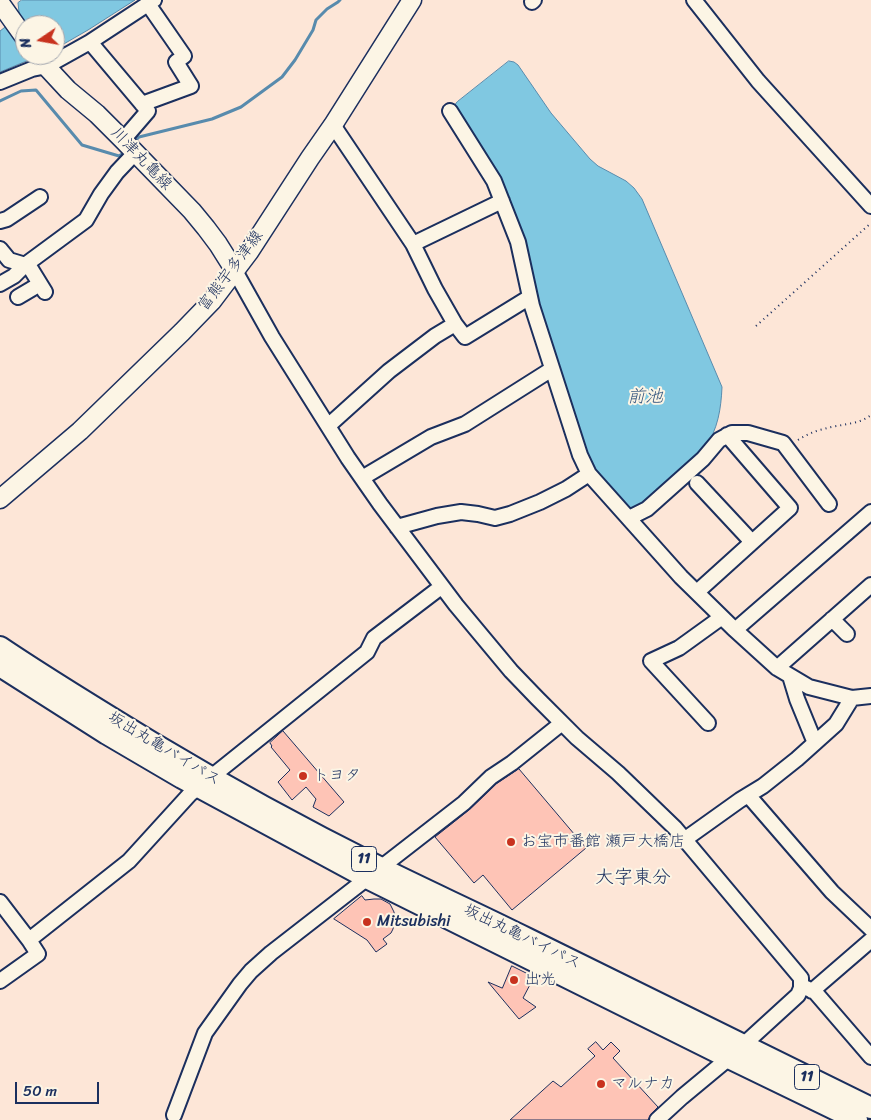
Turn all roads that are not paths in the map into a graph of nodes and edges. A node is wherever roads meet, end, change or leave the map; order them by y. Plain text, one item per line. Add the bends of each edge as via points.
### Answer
1 (412, 0) edge
2 (694, 0) edge
3 (151, 2) edge
4 (0, 3) edge
5 (15, 24) edge
6 (90, 42) junction
7 (65, 52) edge
8 (37, 65) edge
9 (46, 65) edge
10 (0, 82) edge
11 (142, 104) junction
12 (450, 111) dead end
13 (333, 125) junction
14 (123, 140) junction
15 (135, 153) junction
16 (40, 197) dead end
17 (502, 201) junction
18 (871, 206) edge
19 (0, 221) edge
20 (413, 244) junction
21 (0, 249) edge
22 (25, 265) junction
23 (235, 271) junction
24 (0, 284) edge
25 (18, 297) dead end
26 (530, 297) junction
27 (455, 324) junction
28 (552, 369) junction
29 (328, 426) junction
30 (727, 435) junction
31 (589, 474) junction
32 (362, 478) junction
33 (697, 483) dead end
34 (0, 499) edge
35 (829, 504) dead end
36 (871, 512) edge
37 (629, 518) junction
38 (397, 527) junction
39 (752, 542) junction
40 (871, 584) edge
41 (441, 587) junction
42 (697, 592) junction
43 (722, 617) junction
44 (832, 619) junction
45 (735, 630) junction
46 (848, 634) dead end
47 (0, 646) edge
48 (0, 666) edge
49 (776, 668) junction
50 (790, 676) junction
51 (871, 696) edge
52 (852, 698) junction
53 (708, 723) dead end
54 (562, 724) junction
55 (814, 743) junction
56 (205, 782) junction
57 (748, 795) junction
58 (684, 840) junction
59 (374, 873) junction
60 (0, 902) edge
61 (871, 928) edge
62 (29, 940) junction
63 (871, 940) edge
64 (0, 981) edge
65 (807, 988) junction
66 (735, 1052) junction
67 (871, 1057) edge
68 (871, 1108) edge
69 (174, 1115) dead end
70 (657, 1120) edge
71 (857, 1120) edge

1 - 13 main road, 富熊宇多津線
2 - 18 street via 758,81
3 - 6 street
3 - 11 street via 184,56 176,62 191,86
4 - 5 main road
6 - 7 street
6 - 11 street
8 - 10 street
9 - 14 main road, 川津丸亀線
11 - 14 street via 148,111
12 - 17 street via 494,181
13 - 20 street
13 - 23 main road, 富熊宇多津線
14 - 15 main road, 川津丸亀線
15 - 22 street via 117,172 86,220
15 - 23 main road, 川津丸亀線 via 206,228
16 - 19 street
17 - 20 street
17 - 26 street via 518,242
20 - 27 street
21 - 22 street via 9,260
22 - 24 street
22 - 25 street via 29,266 43,288
23 - 29 street
23 - 34 main road, 富熊宇多津線 via 212,301 80,431
26 - 27 street via 464,337
26 - 28 street
27 - 29 street via 389,371
28 - 31 street via 580,456
28 - 32 street via 465,424 431,437
29 - 32 street
30 - 35 street via 748,433 783,443
30 - 37 street via 647,509
30 - 39 street via 790,508
31 - 37 street
31 - 38 street via 566,489 510,514 495,518 461,512
32 - 38 street
33 - 39 street
36 - 45 street
37 - 42 street
38 - 41 street
39 - 42 street
40 - 44 street
41 - 54 street via 511,671
41 - 56 street via 374,638 367,652
42 - 43 street
43 - 45 street
43 - 53 street via 679,648 651,661
44 - 46 street
44 - 49 street
45 - 49 street
47 - 56 highway, 坂出丸亀バイパス / 11
48 - 56 highway, 坂出丸亀バイパス / 11 via 107,734
49 - 50 street
50 - 52 street via 809,687
50 - 55 street
51 - 52 street
52 - 55 street via 836,724
54 - 58 street via 650,803
54 - 59 street via 491,777 464,803
55 - 57 street
56 - 59 highway, 坂出丸亀バイパス / 11
56 - 62 street via 129,861
57 - 58 street
57 - 61 street via 832,892
58 - 65 street via 802,978
59 - 66 highway, 坂出丸亀バイパス / 11 via 520,934
59 - 69 street via 271,953 240,984 206,1033
60 - 62 street
62 - 64 street via 38,954
63 - 65 street
65 - 66 street
65 - 67 street via 815,992
66 - 68 highway, 坂出丸亀バイパス / 11
66 - 70 street
66 - 71 highway, 坂出丸亀バイパス / 11

